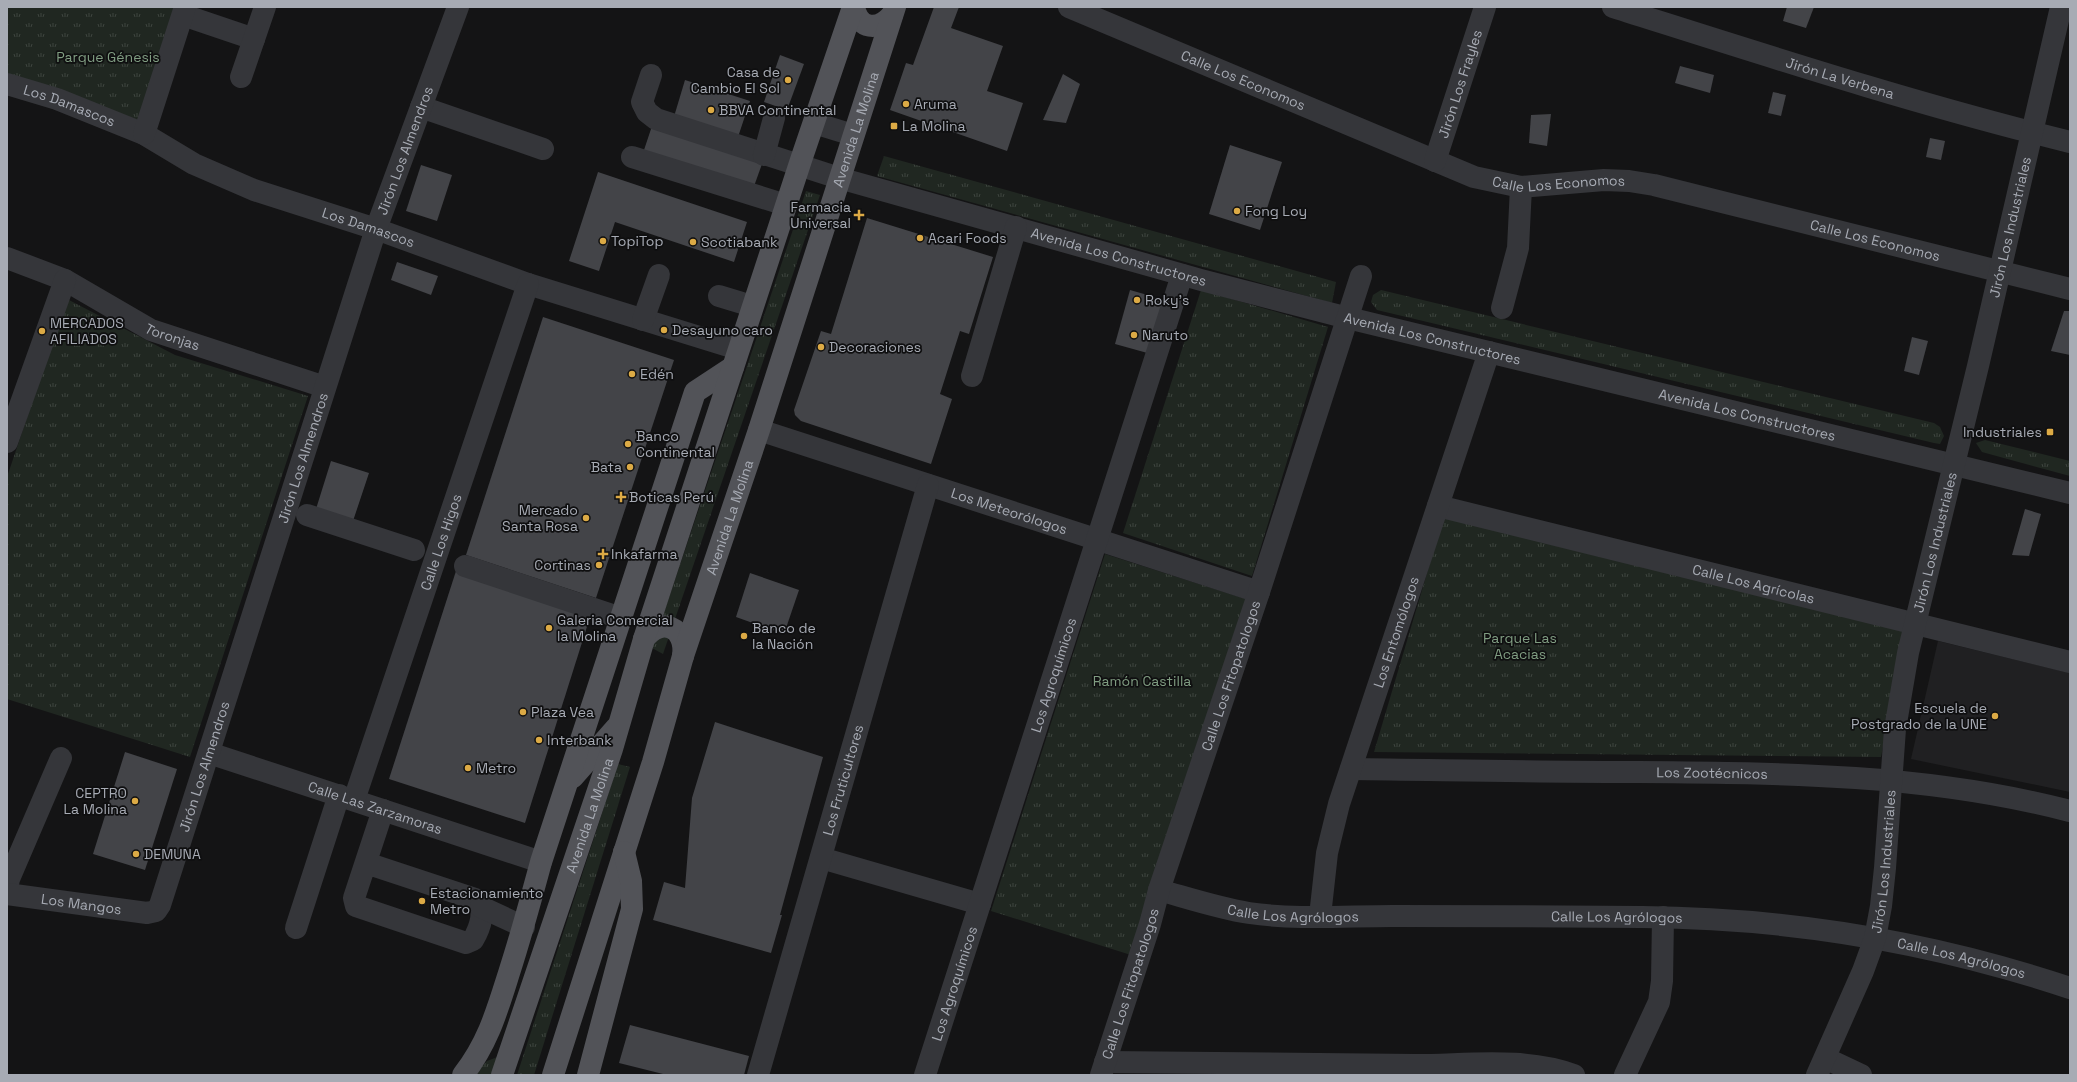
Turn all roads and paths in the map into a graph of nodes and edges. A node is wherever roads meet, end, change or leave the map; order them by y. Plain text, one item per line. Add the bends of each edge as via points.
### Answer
1 (265, 7) edge
2 (458, 7) edge
3 (853, 7) edge
4 (1069, 7) edge
5 (1485, 7) edge
6 (1613, 7) edge
7 (2061, 7) edge
8 (184, 11) edge
9 (893, 11) edge
10 (254, 39) junction
11 (651, 75) dead end
12 (241, 77) dead end
13 (7, 84) edge
14 (421, 107) junction
15 (774, 118) dead end
16 (814, 123) junction
17 (2032, 133) junction
18 (144, 134) junction
19 (853, 135) junction
20 (2070, 142) edge
21 (543, 149) dead end
22 (764, 155) junction
23 (632, 157) dead end
24 (1435, 161) junction
25 (799, 165) junction
26 (839, 178) junction
27 (1521, 186) junction
28 (786, 205) junction
29 (1016, 227) junction
30 (376, 229) junction
31 (7, 258) edge
32 (2000, 272) junction
33 (659, 275) dead end
34 (1182, 275) junction
35 (1361, 276) dead end
36 (65, 280) junction
37 (528, 284) junction
38 (2070, 289) edge
39 (719, 296) dead end
40 (752, 306) junction
41 (1502, 308) dead end
42 (1348, 318) junction
43 (643, 320) junction
44 (1489, 352) junction
45 (735, 358) junction
46 (972, 376) dead end
47 (325, 387) junction
48 (759, 430) junction
49 (7, 442) edge
50 (1953, 464) junction
51 (928, 485) junction
52 (2070, 493) edge
53 (1438, 506) junction
54 (307, 515) dead end
55 (1097, 540) junction
56 (414, 550) dead end
57 (465, 566) dead end
58 (1259, 592) junction
59 (621, 618) junction
60 (1915, 624) junction
61 (644, 639) junction
62 (683, 656) junction
63 (2070, 662) edge
64 (620, 724) junction
65 (209, 753) junction
66 (61, 758) dead end
67 (1351, 769) junction
68 (1892, 779) junction
69 (566, 786) junction
70 (346, 798) junction
71 (383, 810) junction
72 (2070, 811) edge
73 (624, 852) junction
74 (821, 858) junction
75 (541, 862) junction
76 (366, 863) junction
77 (7, 889) edge
78 (1159, 890) junction
79 (7, 894) edge
80 (980, 904) junction
81 (481, 907) junction
82 (156, 911) joint
83 (1320, 916) junction
84 (1663, 917) junction
85 (524, 927) junction
86 (296, 928) dead end
87 (549, 935) junction
88 (1875, 938) junction
89 (2070, 988) edge
90 (1821, 1066) edge
91 (1103, 1068) edge
92 (1458, 1070) edge
93 (463, 1075) edge
94 (502, 1075) edge
95 (554, 1075) edge
96 (588, 1075) edge
97 (758, 1075) edge
98 (925, 1075) edge
99 (1574, 1075) edge
100 (1625, 1075) edge
101 (1861, 1075) edge

1 - 10 street
2 - 14 street, Jirón Los Almendros
3 - 9 main road via 856,16 864,24 874,27 885,23
3 - 16 main road, Avenida La Molina
4 - 24 street, Calle Los Economos
5 - 24 street, Jirón Los Frayles
6 - 17 street, Jirón La Verbena via 1857,85
7 - 17 street, Jirón Los Industriales
8 - 10 street
8 - 18 street
9 - 19 main road, Avenida La Molina
10 - 12 street
11 - 22 street, Avenida Los Constructores via 642,102 646,112 656,119
13 - 18 street, Los Damascos via 57,99
14 - 21 street
14 - 30 street, Jirón Los Almendros
15 - 22 street
16 - 19 street
16 - 25 main road, Avenida La Molina
17 - 20 street, Jirón La Verbena
17 - 32 street, Jirón Los Industriales
18 - 30 street, Los Damascos via 194,164 254,190
19 - 26 main road, Avenida La Molina
22 - 25 street, Avenida Los Constructores
23 - 28 street
24 - 27 street, Calle Los Economos via 1474,178
25 - 26 street, Avenida Los Constructores
25 - 28 main road, Avenida La Molina
26 - 29 street, Avenida Los Constructores
26 - 48 main road, Avenida La Molina
27 - 32 street, Calle Los Economos via 1604,180 1636,182
27 - 41 street via 1518,248
28 - 40 main road, Avenida La Molina
29 - 34 street, Avenida Los Constructores
29 - 46 street
30 - 37 street, Los Damascos
30 - 47 street, Jirón Los Almendros
31 - 36 street, Toronjas
32 - 38 street, Calle Los Economos
32 - 50 street, Jirón Los Industriales
33 - 43 street
34 - 42 street, Avenida Los Constructores
34 - 55 street, Los Agroquímicos
35 - 42 street, Calle Los Fitopatologos
36 - 47 street, Toronjas via 151,330
36 - 49 street
37 - 43 street, Los Damascos
37 - 70 street, Calle Los Higos
39 - 40 street
40 - 45 main road, Avenida La Molina
42 - 44 street, Avenida Los Constructores
42 - 58 street, Calle Los Fitopatologos
43 - 45 street, Los Damascos
44 - 50 street, Avenida Los Constructores
44 - 53 street, Los Entomólogos
45 - 59 main road via 695,392
45 - 61 main road, Avenida La Molina
47 - 65 street, Jirón Los Almendros
48 - 51 street, Los Meteorólogos
48 - 62 main road, Avenida La Molina
50 - 52 street, Avenida Los Constructores
50 - 60 street, Jirón Los Industriales
51 - 55 street, Los Meteorólogos
51 - 74 street, Los Fruticultores
53 - 60 street, Calle Los Agrícolas
53 - 67 street, Los Entomólogos
54 - 56 street
55 - 58 street, Los Meteorólogos
55 - 80 street, Los Agroquímicos
57 - 59 street
58 - 78 street, Calle Los Fitopatologos
59 - 69 main road
60 - 63 street, Calle Los Agrícolas
60 - 68 street, Jirón Los Industriales via 1895,729
61 - 62 main road via 650,630 660,626 671,627 680,634 684,644
61 - 64 main road, Avenida La Molina
62 - 73 main road, Avenida La Molina
64 - 69 main road
64 - 87 main road, Avenida La Molina
65 - 70 street, Calle Las Zarzamoras
65 - 82 street, Jirón Los Almendros
66 - 77 street
67 - 68 street, Los Zootécnicos via 1724,772
67 - 83 street, Los Entomólogos via 1327,853
68 - 72 street, Los Zootécnicos via 2010,797
68 - 88 street, Jirón Los Industriales via 1886,868
69 - 75 main road
70 - 71 street, Calle Las Zarzamoras
70 - 86 street, Calle Los Higos
71 - 75 street, Calle Las Zarzamoras
71 - 76 street
73 - 95 main road, Avenida La Molina
73 - 96 main road via 631,881 632,909
74 - 80 street
74 - 97 street, Los Fruticultores
75 - 85 main road
76 - 81 street via 475,899
76 - 81 street via 354,898 356,906 363,909 466,943 473,940 476,934 482,914
78 - 83 street, Calle Los Agrólogos via 1247,913
78 - 91 street, Calle Los Fitopatologos
79 - 82 street, Los Mangos via 147,913
80 - 98 street, Los Agroquímicos
81 - 85 street
83 - 84 street, Calle Los Agrólogos
84 - 88 street, Calle Los Agrólogos via 1799,926
84 - 100 street via 1662,981 1659,1002
85 - 87 main road
85 - 93 main road via 498,1014 477,1057
87 - 94 main road, Avenida La Molina
88 - 89 street, Calle Los Agrólogos via 2000,966
88 - 90 street, Jirón Los Industriales
90 - 101 street
91 - 92 street
92 - 99 street via 1525,1064

